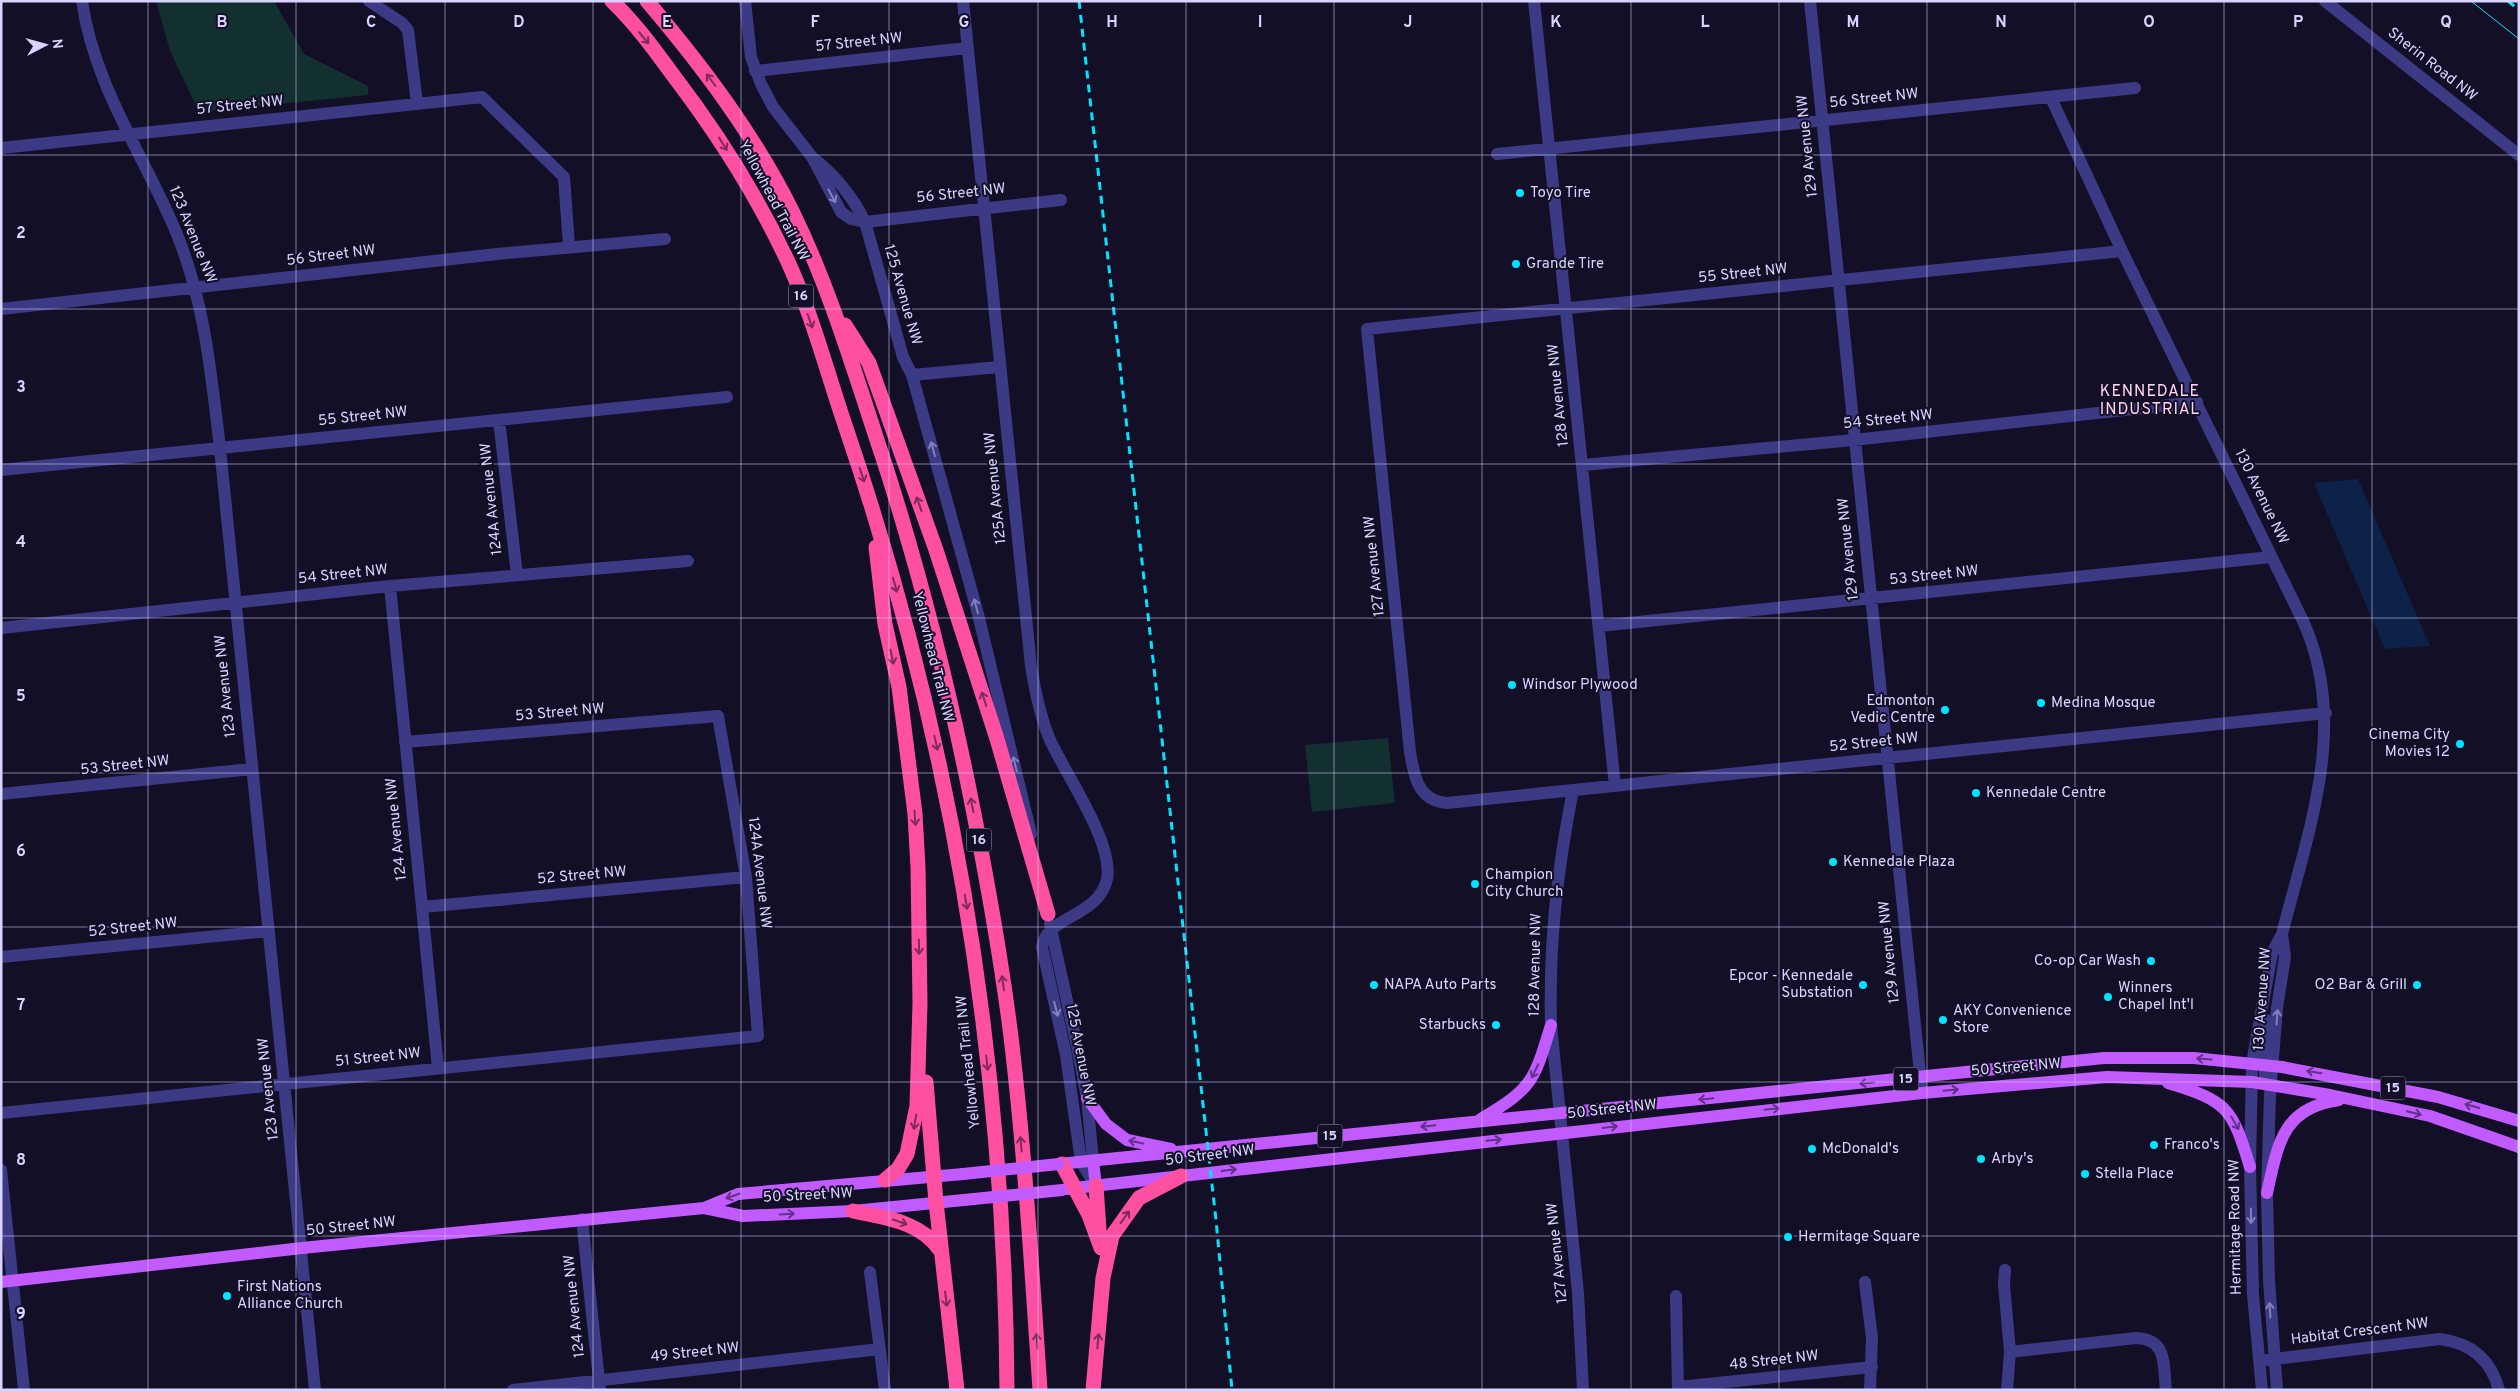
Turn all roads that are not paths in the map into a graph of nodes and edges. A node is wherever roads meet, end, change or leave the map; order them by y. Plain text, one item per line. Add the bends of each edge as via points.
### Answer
1 (82, 1) edge
2 (369, 1) edge
3 (612, 1) edge
4 (647, 1) edge
5 (745, 1) edge
6 (962, 1) edge
7 (1534, 1) edge
8 (1810, 1) edge
9 (2325, 1) edge
10 (967, 48) junction
11 (755, 71) junction
12 (2135, 88) dead end
13 (2051, 98) junction
14 (416, 104) junction
15 (1822, 121) junction
16 (130, 135) junction
17 (1, 148) edge
18 (1549, 148) junction
19 (1496, 154) dead end
20 (2519, 155) edge
21 (812, 156) junction
22 (1061, 200) dead end
23 (983, 208) junction
24 (865, 222) junction
25 (665, 239) dead end
26 (569, 246) junction
27 (2122, 250) junction
28 (1838, 280) junction
29 (196, 288) junction
30 (833, 307) junction
31 (1, 309) edge
32 (1566, 309) junction
33 (1367, 328) joint
34 (999, 367) junction
35 (912, 375) junction
36 (727, 397) dead end
37 (2197, 402) junction
38 (500, 420) junction
39 (1854, 440) junction
40 (220, 448) junction
41 (1583, 466) junction
42 (1, 470) edge
43 (872, 505) junction
44 (2271, 557) junction
45 (688, 561) dead end
46 (517, 575) junction
47 (390, 586) junction
48 (1870, 599) junction
49 (234, 604) junction
50 (1599, 626) junction
51 (1, 628) edge
52 (2326, 713) junction
53 (718, 716) joint
54 (405, 742) junction
55 (1886, 758) junction
56 (252, 769) junction
57 (1615, 786) junction
58 (1573, 790) junction
59 (1, 794) edge
60 (1426, 796) joint
61 (746, 877) junction
62 (422, 908) junction
63 (1048, 914) junction
64 (1051, 930) junction
65 (269, 931) junction
66 (2282, 934) junction
67 (1, 957) edge
68 (920, 1003) junction
69 (2262, 1004) junction
70 (1551, 1025) junction
71 (758, 1036) joint
72 (2252, 1063) junction
73 (2270, 1065) junction
74 (438, 1068) junction
75 (2148, 1077) junction
76 (1920, 1078) junction
77 (2252, 1082) junction
78 (285, 1084) junction
79 (2271, 1085) junction
80 (1922, 1093) junction
81 (1087, 1098) junction
82 (2349, 1098) junction
83 (1560, 1112) junction
84 (1, 1113) edge
85 (1476, 1121) junction
86 (2519, 1122) edge
87 (1562, 1132) junction
88 (2519, 1148) edge
89 (1183, 1152) junction
90 (1087, 1162) junction
91 (1060, 1164) junction
92 (2250, 1167) junction
93 (1, 1170) edge
94 (933, 1176) junction
95 (1181, 1176) junction
96 (885, 1180) junction
97 (1096, 1186) junction
98 (1069, 1189) junction
99 (2267, 1193) junction
100 (936, 1202) junction
101 (704, 1208) junction
102 (853, 1211) junction
103 (582, 1219) junction
104 (302, 1248) junction
105 (1101, 1248) junction
106 (940, 1250) junction
107 (2005, 1270) dead end
108 (870, 1272) dead end
109 (1103, 1278) junction
110 (7, 1281) edge
111 (1864, 1282) dead end
112 (1676, 1296) dead end
113 (880, 1349) junction
114 (2010, 1352) junction
115 (2274, 1358) junction
116 (2259, 1361) junction
117 (1872, 1367) junction
118 (600, 1385) edge
119 (1678, 1388) edge
120 (24, 1390) edge
121 (315, 1390) edge
122 (513, 1390) edge
123 (885, 1390) edge
124 (957, 1390) edge
125 (1007, 1390) edge
126 (1040, 1390) edge
127 (1093, 1390) edge
128 (1583, 1390) edge
129 (1870, 1390) edge
130 (2007, 1390) edge
131 (2166, 1390) edge
132 (2262, 1390) edge
133 (2277, 1390) edge
134 (2499, 1390) edge

1 - 16 street, 123 Avenue NW via 94,56
2 - 14 street via 402,22 408,30
3 -> 43 highway, Yellowhead Trail NW / 16 via 658,54 721,141 789,264
30 -> 4 highway, Yellowhead Trail NW / 16 via 792,212 745,128 684,44
5 - 11 street, 125 Avenue NW
6 - 10 street, 125A Avenue NW
7 - 18 street, 128 Avenue NW
8 - 15 street, 129 Avenue NW
9 - 20 street, Sherin Road NW
10 - 11 street, 57 Street NW
10 - 23 street, 125A Avenue NW
11 - 21 street, 125 Avenue NW via 773,107
12 - 13 street, 56 Street NW
13 - 15 street, 56 Street NW
13 - 27 street, 130 Avenue NW
14 - 16 street, 57 Street NW
14 - 26 street, 57 Street NW via 482,97 564,177
15 - 18 street, 56 Street NW
15 - 28 street, 129 Avenue NW
16 - 17 street, 57 Street NW
16 - 29 street, 123 Avenue NW via 176,230
18 - 19 street, 56 Street NW
18 - 32 street, 128 Avenue NW
21 - 24 street, 125 Avenue NW via 834,174
21 -> 24 street, 125 Avenue NW via 841,212 851,219
22 - 23 street, 56 Street NW
23 - 24 street, 56 Street NW
23 - 34 street, 125A Avenue NW
24 - 35 street, 125 Avenue NW via 903,357
25 - 26 street, 56 Street NW
26 - 29 street, 56 Street NW
27 - 28 street, 55 Street NW
27 - 37 street, 130 Avenue NW
28 - 32 street, 55 Street NW
28 - 39 street, 129 Avenue NW
29 - 31 street, 56 Street NW
29 - 40 street, 123 Avenue NW via 208,347
63 -> 30 highway via 997,739 933,540 869,363
126 -> 30 highway, Yellowhead Trail NW / 16 via 1011,1036 982,854 957,726 922,586 903,518
32 - 33 street, 55 Street NW
32 - 41 street, 128 Avenue NW
33 - 60 street, 127 Avenue NW via 1410,752 1415,780
34 - 35 street
34 - 64 street, 125A Avenue NW via 1036,693 1050,738 1107,858 1107,879 1099,897 1088,908
63 -> 35 street, 125 Avenue NW via 1022,791 978,614
36 - 38 street, 55 Street NW
37 - 39 street, 54 Street NW
37 - 44 street, 130 Avenue NW
38 - 40 street, 55 Street NW
38 - 46 street, 124A Avenue NW
39 - 41 street, 54 Street NW
39 - 48 street, 129 Avenue NW
40 - 42 street, 55 Street NW
40 - 49 street, 123 Avenue NW
41 - 50 street, 128 Avenue NW
43 -> 68 highway via 885,624 899,687 914,814
43 -> 125 highway, Yellowhead Trail NW / 16 via 937,746 969,919 980,993 1002,1223
44 - 48 street, 53 Street NW
44 - 52 street, 130 Avenue NW via 2315,649
45 - 46 street, 54 Street NW
46 - 47 street, 54 Street NW
47 - 49 street, 54 Street NW
47 - 54 street, 124 Avenue NW
48 - 50 street, 53 Street NW
48 - 55 street, 129 Avenue NW
49 - 51 street, 54 Street NW
49 - 56 street, 123 Avenue NW
50 - 57 street, 128 Avenue NW
52 - 55 street, 52 Street NW
52 - 66 street, 130 Avenue NW via 2320,782
53 - 54 street, 53 Street NW
53 - 61 street, 124A Avenue NW
54 - 62 street, 124 Avenue NW
55 - 57 street, 52 Street NW
55 - 76 street, 129 Avenue NW
56 - 59 street, 53 Street NW
56 - 65 street, 123 Avenue NW
57 - 58 street, 52 Street NW
58 - 60 street, 52 Street NW via 1447,803
58 - 70 street, 128 Avenue NW via 1555,894 1550,968
61 - 62 street, 52 Street NW
61 - 71 street, 124A Avenue NW
62 - 74 street, 124 Avenue NW
63 - 64 street, 125 Avenue NW
64 - 81 street, 125 Avenue NW
64 -> 90 street, 125 Avenue NW via 1042,941 1042,953
65 - 67 street, 52 Street NW
65 - 78 street, 123 Avenue NW
66 - 69 street, 130 Avenue NW via 2272,953
73 -> 66 street, 130 Avenue NW via 2285,957
68 - 94 highway
68 -> 96 highway via 918,1091 913,1130 903,1163
69 - 72 street, 130 Avenue NW
69 - 73 street
70 - 83 street, 128 Avenue NW
70 -> 85 main road via 1537,1070 1526,1088 1510,1102
71 - 74 street, 51 Street NW
72 - 73 main road, 50 Street NW
72 -> 76 main road, 50 Street NW / 15 via 2194,1058 2104,1058
72 - 77 street, Hermitage Road NW
73 - 79 street, Hermitage Road NW
86 -> 73 main road, 50 Street NW / 15 via 2438,1097
74 - 78 street, 51 Street NW
75 - 77 main road, 50 Street NW
80 -> 75 main road, 50 Street NW / 15 via 2068,1080
75 -> 92 main road via 2206,1095 2226,1110 2242,1136
76 - 80 street, 129 Avenue NW
76 -> 83 main road, 50 Street NW / 15
77 - 79 main road, 50 Street NW
77 - 92 street, Hermitage Road NW
78 - 84 street, 51 Street NW
78 - 104 street, 123 Avenue NW
79 - 82 main road, 50 Street NW
79 - 99 street, Hermitage Road NW
87 -> 80 main road, 50 Street NW / 15
89 -> 81 main road via 1127,1140 1106,1124
81 - 90 street, 125 Avenue NW
82 -> 88 main road, 50 Street NW / 15 via 2430,1116
82 - 99 main road via 2314,1106 2291,1122 2279,1143
83 - 85 main road, 50 Street NW
83 - 87 street, 127 Avenue NW
85 -> 89 main road, 50 Street NW / 15
95 -> 87 main road, 50 Street NW / 15
87 - 128 street, 127 Avenue NW via 1581,1325
89 - 90 main road, 50 Street NW
90 - 91 main road, 50 Street NW
90 - 97 main road
91 - 94 main road, 50 Street NW, bridge
91 - 98 highway
92 -> 116 street, Hermitage Road NW via 2253,1295
93 - 110 street
94 - 96 main road, 50 Street NW
94 - 100 highway
95 - 97 main road, 50 Street NW
109 -> 95 highway via 1112,1236 1139,1198
96 -> 101 main road, 50 Street NW via 738,1194
97 - 98 main road, 50 Street NW
97 - 105 highway
98 - 100 main road, 50 Street NW, bridge
98 - 105 highway via 1089,1214
115 -> 99 street, Hermitage Road NW
100 - 102 main road, 50 Street NW
100 - 106 highway
101 -> 102 main road, 50 Street NW via 743,1216
101 - 103 main road, 50 Street NW
102 -> 106 highway via 897,1220 916,1228 934,1241
103 - 104 main road, 50 Street NW
103 - 118 street, 124 Avenue NW
104 - 110 main road, 50 Street NW
104 - 121 street, 123 Avenue NW
105 - 109 highway
106 -> 124 highway
107 - 114 street via 2003,1280
108 - 113 street
127 -> 109 highway
110 - 120 street
111 - 117 street via 1872,1338
112 - 119 street
113 - 118 street, 49 Street NW
113 - 123 street
114 - 130 street
114 - 131 street via 2136,1338 2155,1342 2162,1355
115 - 116 street, Habitat Crescent NW
115 - 133 street, Hermitage Road NW
115 - 134 street, Habitat Crescent NW via 2440,1339 2456,1341 2479,1354 2491,1370
116 - 132 street, Hermitage Road NW
117 - 119 street, 48 Street NW
117 - 129 street
118 - 122 street, 49 Street NW

